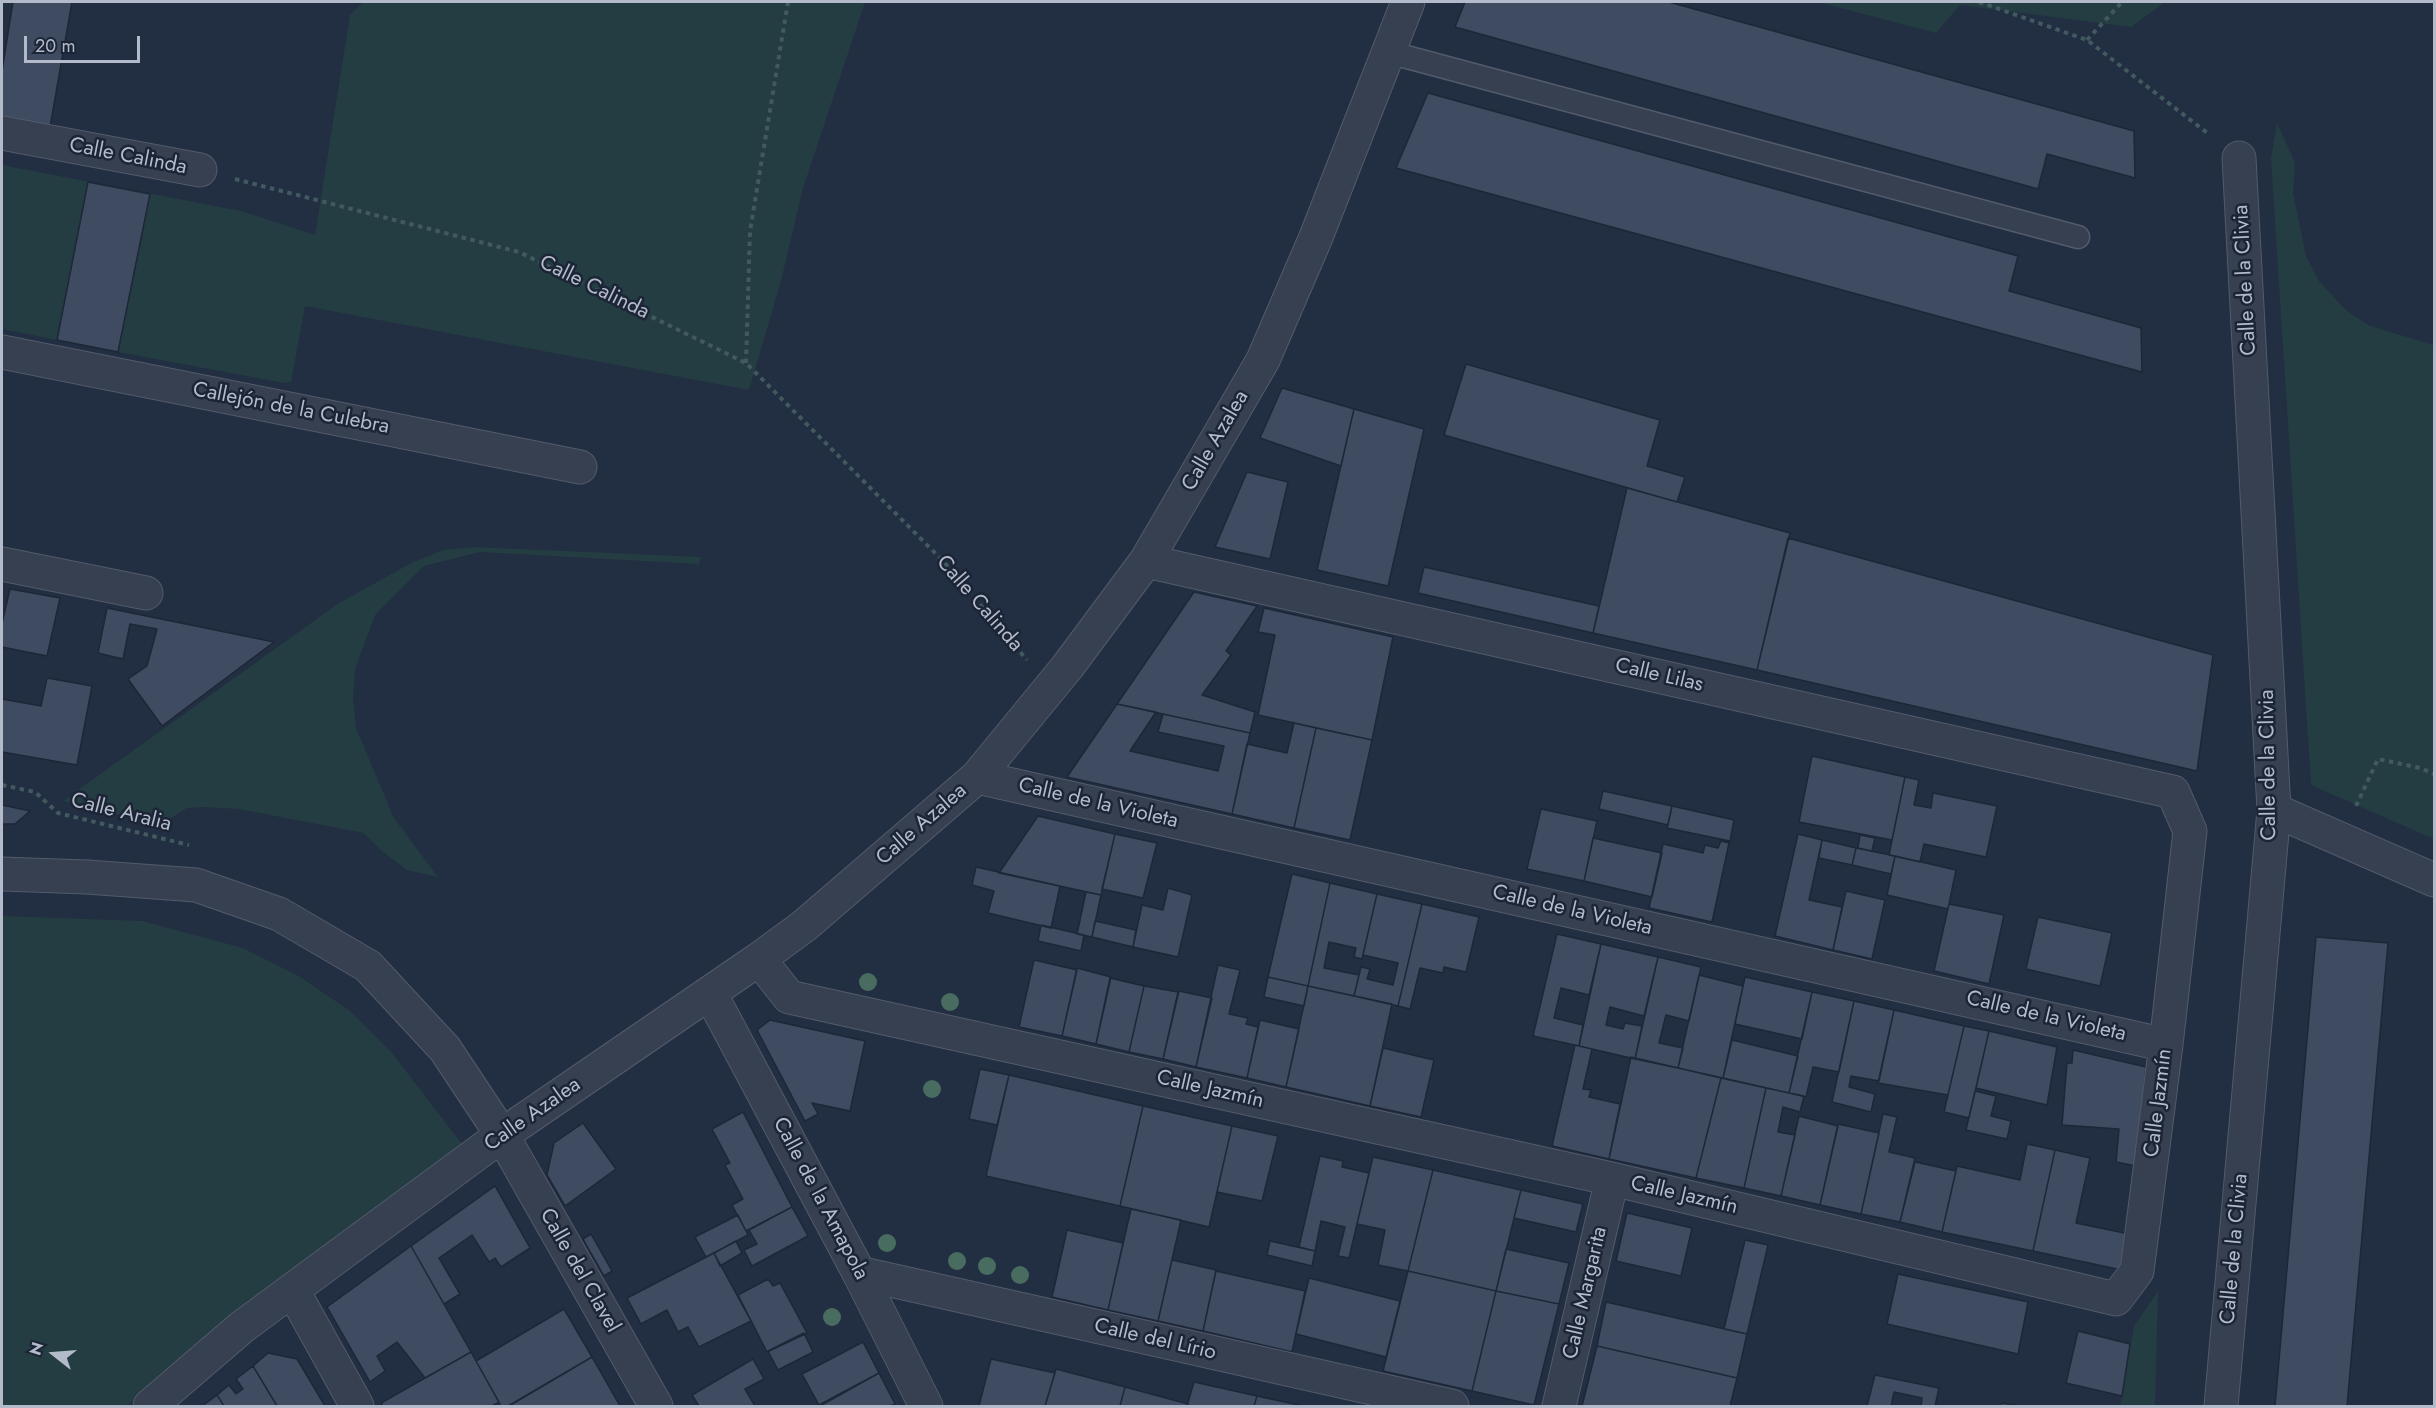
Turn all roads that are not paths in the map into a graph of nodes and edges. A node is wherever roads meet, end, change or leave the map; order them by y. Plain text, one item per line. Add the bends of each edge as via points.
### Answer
1 (1408, 2) edge
2 (1388, 52) junction
3 (2, 133) edge
4 (2240, 158) road end
5 (200, 170) road end
6 (2078, 237) dead end
7 (2, 352) edge
8 (580, 467) dead end
9 (1146, 561) junction
10 (2, 564) edge
11 (146, 593) dead end
12 (977, 777) junction
13 (2173, 792) joint
14 (2274, 810) junction
15 (2, 874) edge
16 (2434, 880) edge
17 (759, 960) junction
18 (710, 993) junction
19 (2166, 1045) junction
20 (502, 1136) junction
21 (1612, 1179) junction
22 (859, 1273) junction
23 (293, 1291) junction
24 (150, 1407) edge
25 (357, 1407) edge
26 (656, 1407) edge
27 (926, 1407) edge
28 (1452, 1407) edge
29 (1559, 1407) edge
30 (2221, 1407) edge

1 - 2 street, Calle Azalea
2 - 6 lane
2 - 9 street, Calle Azalea via 1263,360
3 - 5 street, Calle Calinda
4 - 14 street, Calle de la Clivia
7 - 8 street, Callejón de la Culebra
9 - 12 street, Calle Azalea
9 - 13 street, Calle Lilas
10 - 11 street
12 - 17 street, Calle Azalea
12 - 19 street, Calle de la Violeta
13 - 19 street, Calle Jazmín via 2190,831
14 - 16 street
14 - 30 street, Calle de la Clivia
15 - 20 street, Calle del Clavel via 196,885 279,914 368,966 445,1049
17 - 18 street, Calle Azalea
17 - 21 street, Calle Jazmín via 789,997
18 - 20 street, Calle Azalea
18 - 22 street, Calle de la Amapola
19 - 21 street, Calle Jazmín via 2137,1271 2116,1299
20 - 23 street, Calle Azalea
20 - 26 street, Calle del Clavel
21 - 29 street, Calle Margarita
22 - 27 street, Calle de la Amapola
22 - 28 street, Calle del Lírio
23 - 24 street, Calle Azalea via 242,1327
23 - 25 street

